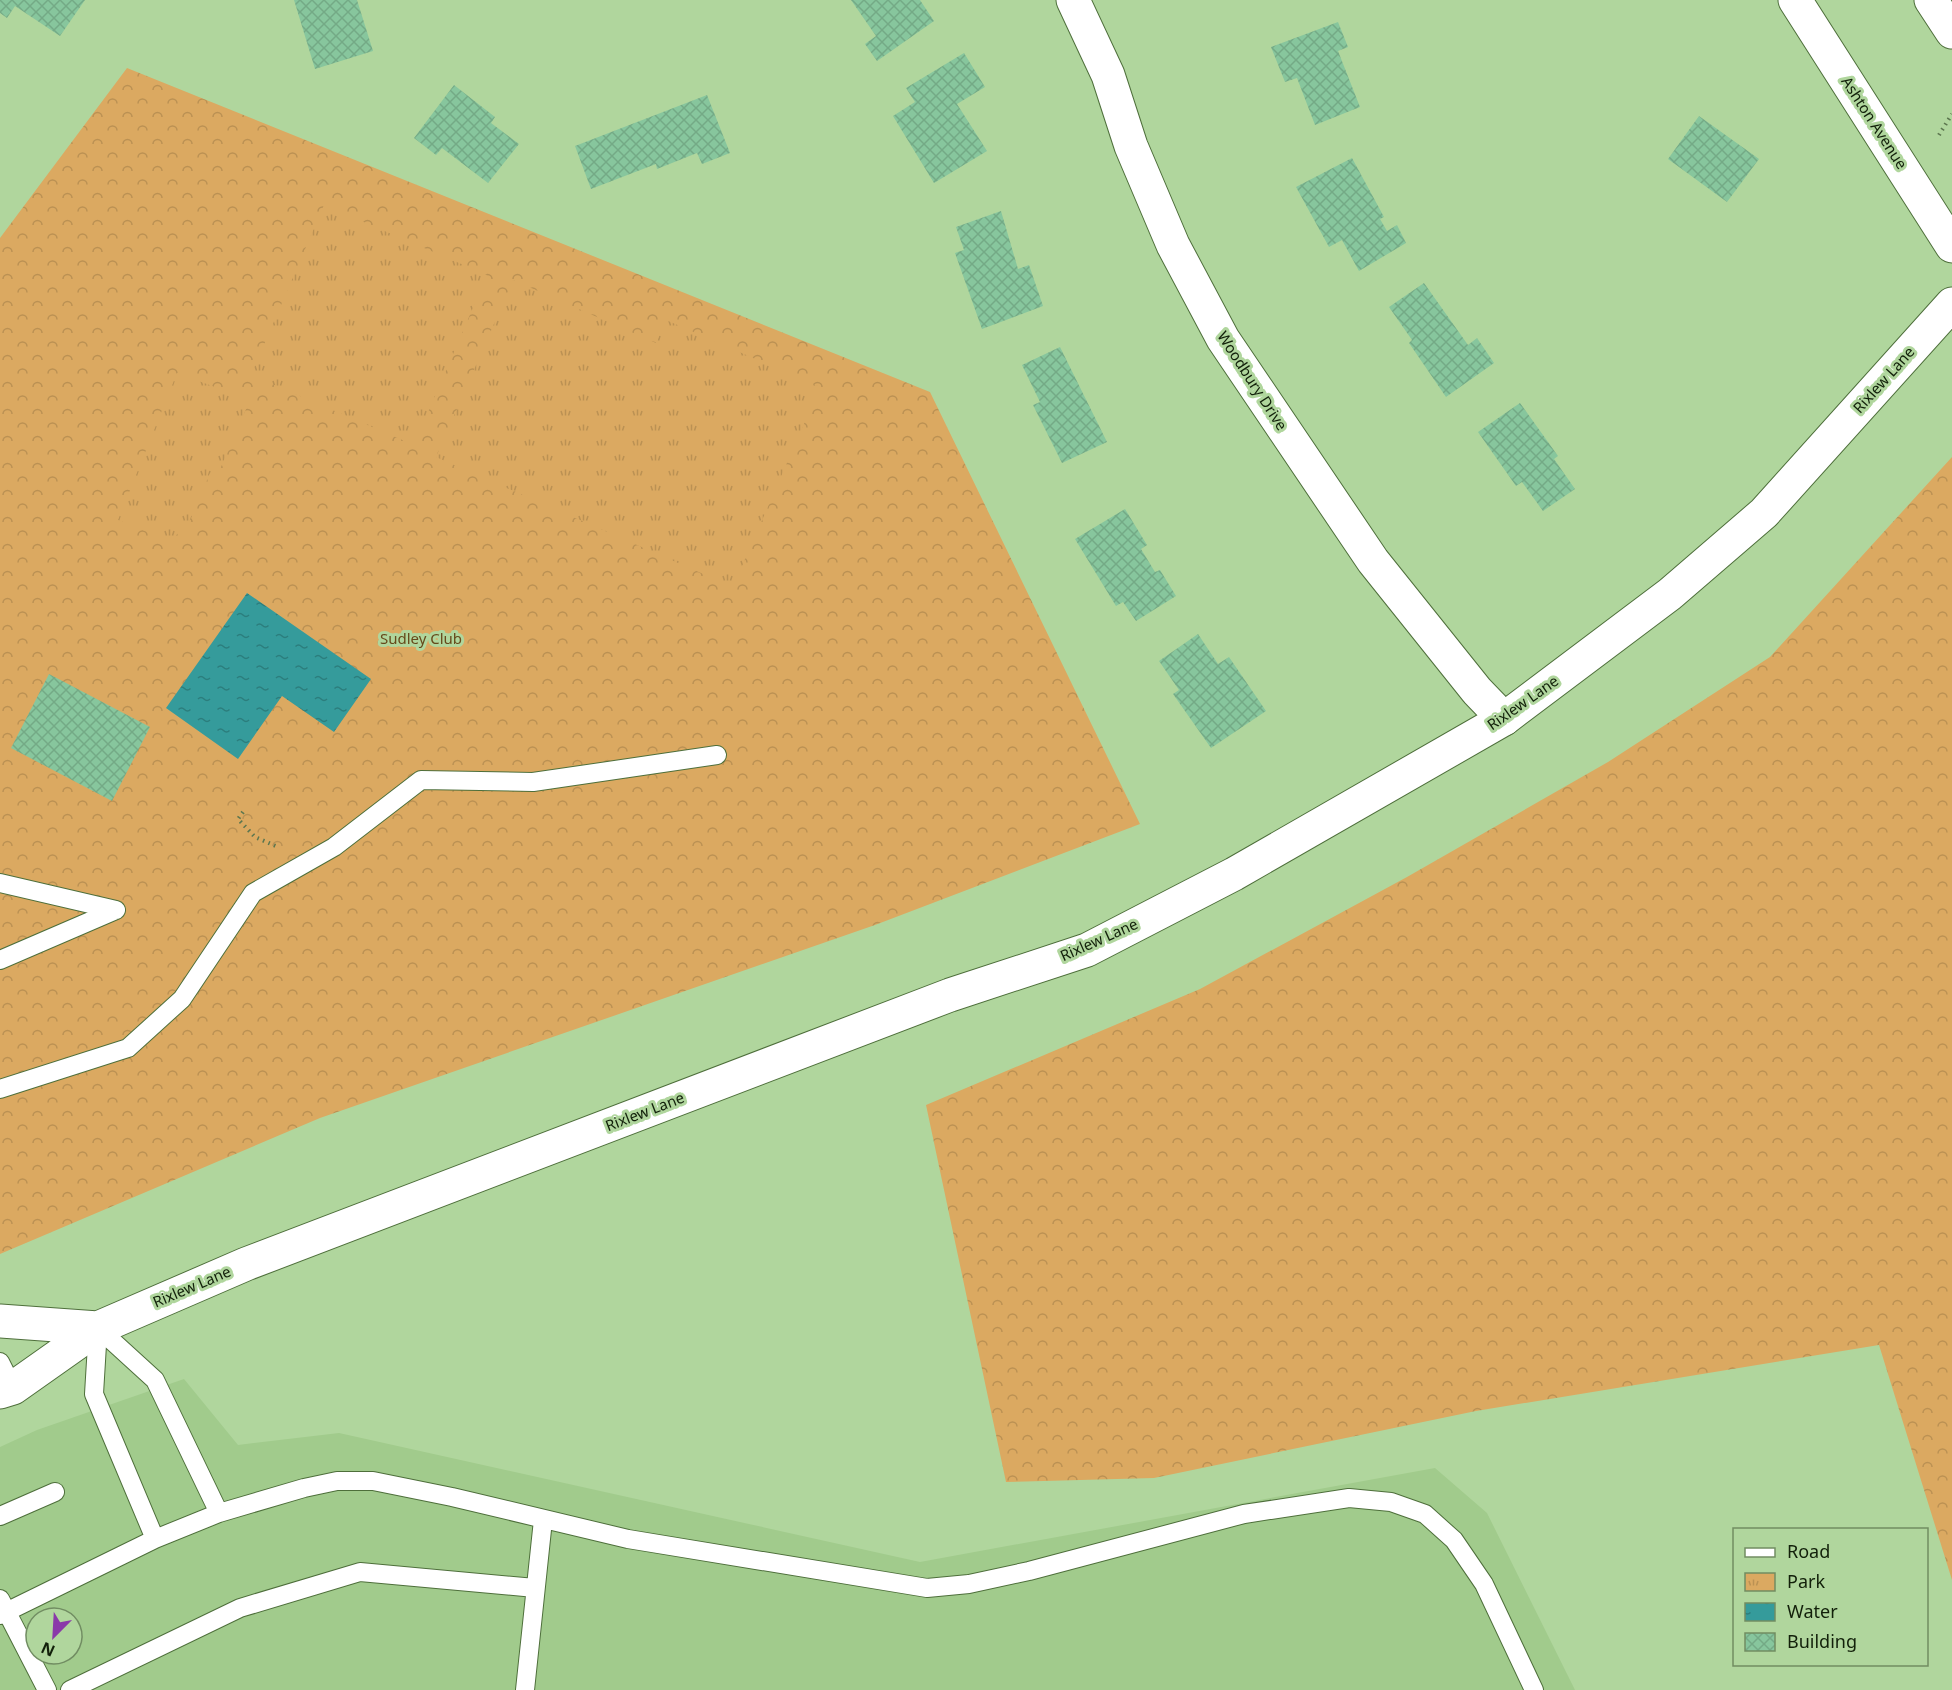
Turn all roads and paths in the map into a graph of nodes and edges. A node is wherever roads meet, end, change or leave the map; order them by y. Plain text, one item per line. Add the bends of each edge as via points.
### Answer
1 (1073, 0) edge
2 (1795, 0) edge
3 (1931, 0) edge
4 (1952, 32) edge
5 (1952, 114) edge
6 (1939, 135) dead end
7 (1952, 246) edge
8 (1952, 304) edge
9 (1504, 719) junction
10 (717, 755) dead end
11 (243, 812) dead end
12 (276, 845) dead end
13 (0, 883) edge
14 (0, 960) edge
15 (0, 1089) edge
16 (0, 1321) edge
17 (98, 1328) junction
18 (4, 1380) edge
19 (55, 1492) dead end
20 (219, 1514) junction
21 (0, 1516) edge
22 (543, 1520) junction
23 (155, 1539) junction
24 (535, 1588) junction
25 (2, 1608) edge
26 (47, 1690) edge
27 (70, 1690) edge
28 (525, 1690) edge
29 (1534, 1690) edge

1 - 9 street, Woodbury Drive via 1108,75 1131,146 1173,245 1223,339 1373,561
2 - 7 street, Ashton Avenue
3 - 4 street
5 - 6 path
8 - 9 street, Rixlew Lane via 1764,513 1670,594
9 - 17 street, Rixlew Lane via 1234,874 1087,950 939,1000 246,1264
10 - 15 lane via 533,782 421,780 334,847 253,893 182,999 128,1048
11 - 12 path via 238,819 249,831
13 - 14 lane via 116,910
16 - 17 street, Rixlew Lane
17 - 18 street, Rixlew Lane
17 - 20 lane via 155,1380
17 - 23 lane via 94,1394
19 - 21 lane
20 - 22 lane via 304,1488 337,1481 374,1481
20 - 23 lane
22 - 24 lane
22 - 29 lane via 723,1556 927,1588 1029,1571 1244,1514 1349,1498 1391,1502 1425,1514 1454,1540 1484,1584
23 - 25 lane
24 - 27 lane via 360,1572 240,1608
24 - 28 lane
25 - 26 lane

